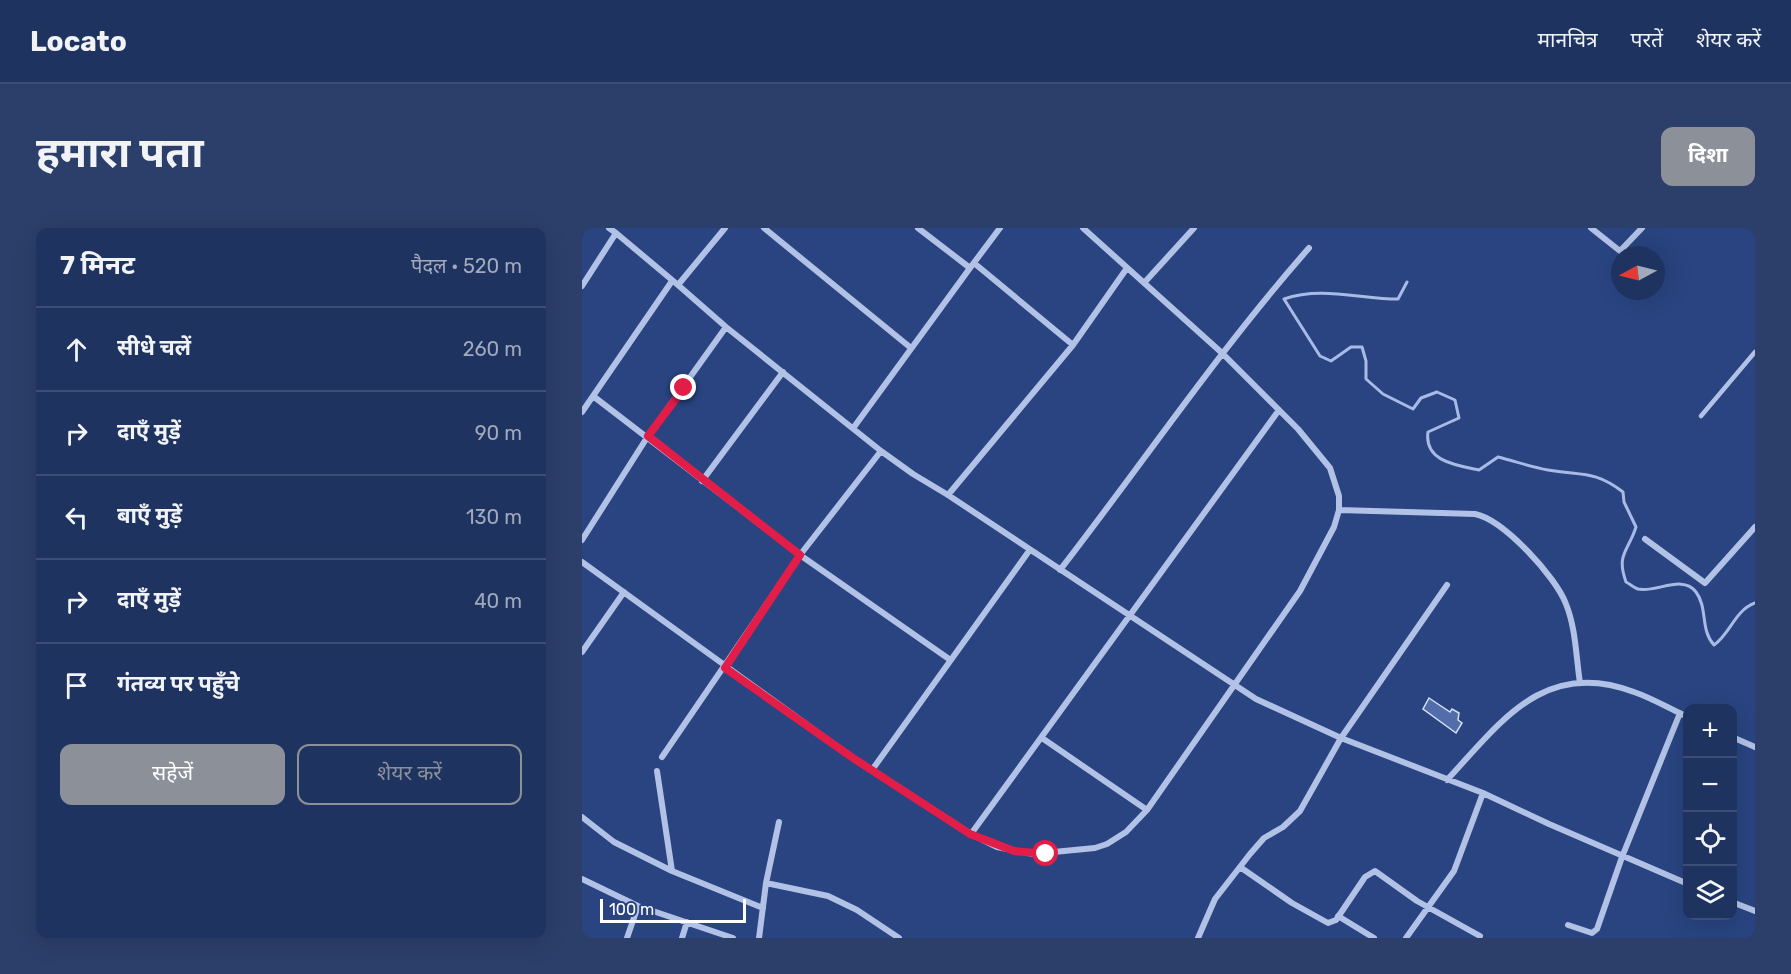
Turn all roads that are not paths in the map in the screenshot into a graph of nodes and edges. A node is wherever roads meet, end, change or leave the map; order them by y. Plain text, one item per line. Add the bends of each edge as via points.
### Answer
1 (609, 228) edge
2 (725, 228) edge
3 (764, 228) edge
4 (918, 228) edge
5 (1000, 228) edge
6 (1083, 228) edge
7 (1194, 228) edge
8 (1591, 228) edge
9 (1642, 228) edge
10 (616, 233) junction
11 (1309, 248) dead end
12 (972, 265) junction
13 (1126, 268) junction
14 (672, 281) junction
15 (1144, 283) junction
16 (678, 285) junction
17 (582, 286) edge
18 (726, 327) junction
19 (1073, 345) junction
20 (911, 348) junction
21 (1755, 352) edge
22 (1222, 353) junction
23 (783, 372) junction
24 (593, 396) junction
25 (1279, 410) junction
26 (582, 412) edge
27 (1701, 416) dead end
28 (854, 427) junction
29 (648, 436) junction
30 (881, 450) junction
31 (702, 481) junction
32 (948, 495) junction
33 (1339, 510) junction
34 (1755, 527) edge
35 (1645, 539) dead end
36 (582, 540) edge
37 (1029, 551) junction
38 (800, 555) junction
39 (582, 562) edge
40 (1060, 570) junction
41 (1447, 585) dead end
42 (624, 592) junction
43 (1128, 615) junction
44 (582, 652) edge
45 (949, 659) junction
46 (725, 668) junction
47 (1580, 683) junction
48 (1234, 687) junction
49 (1680, 713) junction
50 (1683, 714) edge
51 (1041, 738) junction
52 (1341, 738) junction
53 (1737, 739) edge
54 (1755, 747) edge
55 (662, 757) dead end
56 (872, 770) junction
57 (657, 771) dead end
58 (1447, 780) junction
59 (1483, 793) junction
60 (1148, 810) junction
61 (582, 817) edge
62 (779, 822) dead end
63 (970, 834) junction
64 (1622, 857) junction
65 (1240, 867) junction
66 (672, 871) junction
67 (582, 879) edge
68 (1683, 882) edge
69 (766, 883) junction
70 (1737, 904) edge
71 (638, 906) junction
72 (1428, 908) junction
73 (763, 909) junction
74 (1755, 912) edge
75 (1338, 916) junction
76 (687, 922) junction
77 (1568, 925) dead end
78 (1480, 936) dead end
79 (627, 938) edge
80 (682, 938) edge
81 (734, 938) edge
82 (759, 938) edge
83 (899, 938) edge
84 (1198, 938) edge
85 (1374, 938) edge
86 (1406, 938) edge

1 - 10 street
2 - 16 street
3 - 20 street
4 - 12 street
5 - 12 street
6 - 13 street
7 - 15 street
8 - 9 street via 1620,251
10 - 14 street
10 - 17 street
11 - 22 street
12 - 19 street
12 - 20 street
13 - 15 street
13 - 19 street
14 - 16 street
14 - 24 street
15 - 22 street
16 - 18 street
18 - 23 street
18 - 29 street
19 - 32 street
20 - 28 street
21 - 27 lane
22 - 25 street
22 - 40 street
23 - 28 street
23 - 31 street
24 - 26 street
24 - 29 street
25 - 33 street via 1330,468
25 - 43 street
28 - 30 street
29 - 31 street
29 - 36 street
30 - 32 street
30 - 38 street
31 - 38 street
32 - 37 street
33 - 47 street via 1475,514 1501,525 1563,596 1572,626
33 - 48 street via 1300,591
34 - 35 street via 1707,583
37 - 40 street
37 - 45 street
38 - 45 street
38 - 46 street
39 - 42 street
40 - 43 street
41 - 52 street
42 - 44 street
42 - 46 street
43 - 48 street
43 - 51 street
45 - 56 street
46 - 55 street
46 - 56 street
47 - 49 street via 1634,692
47 - 58 street via 1549,688 1515,708
48 - 52 street via 1285,715
48 - 60 street
49 - 50 street
49 - 64 street
51 - 60 street
51 - 63 street
52 - 58 street
52 - 65 street via 1300,811 1264,838
53 - 54 street
56 - 63 street
57 - 66 street
58 - 59 street
59 - 64 street
59 - 72 street via 1454,871
60 - 63 street via 1107,844 1066,852 1014,851
61 - 66 street via 614,842
62 - 69 street
64 - 68 street
64 - 77 street via 1595,932
65 - 75 street via 1323,922 1333,922
65 - 84 street via 1211,905
66 - 73 street
67 - 71 street
69 - 73 street
69 - 83 street via 828,896
70 - 74 street
71 - 76 street
71 - 79 street
72 - 75 street via 1372,871
72 - 78 street
72 - 86 street
73 - 82 street
75 - 85 street
76 - 80 street
76 - 81 street

